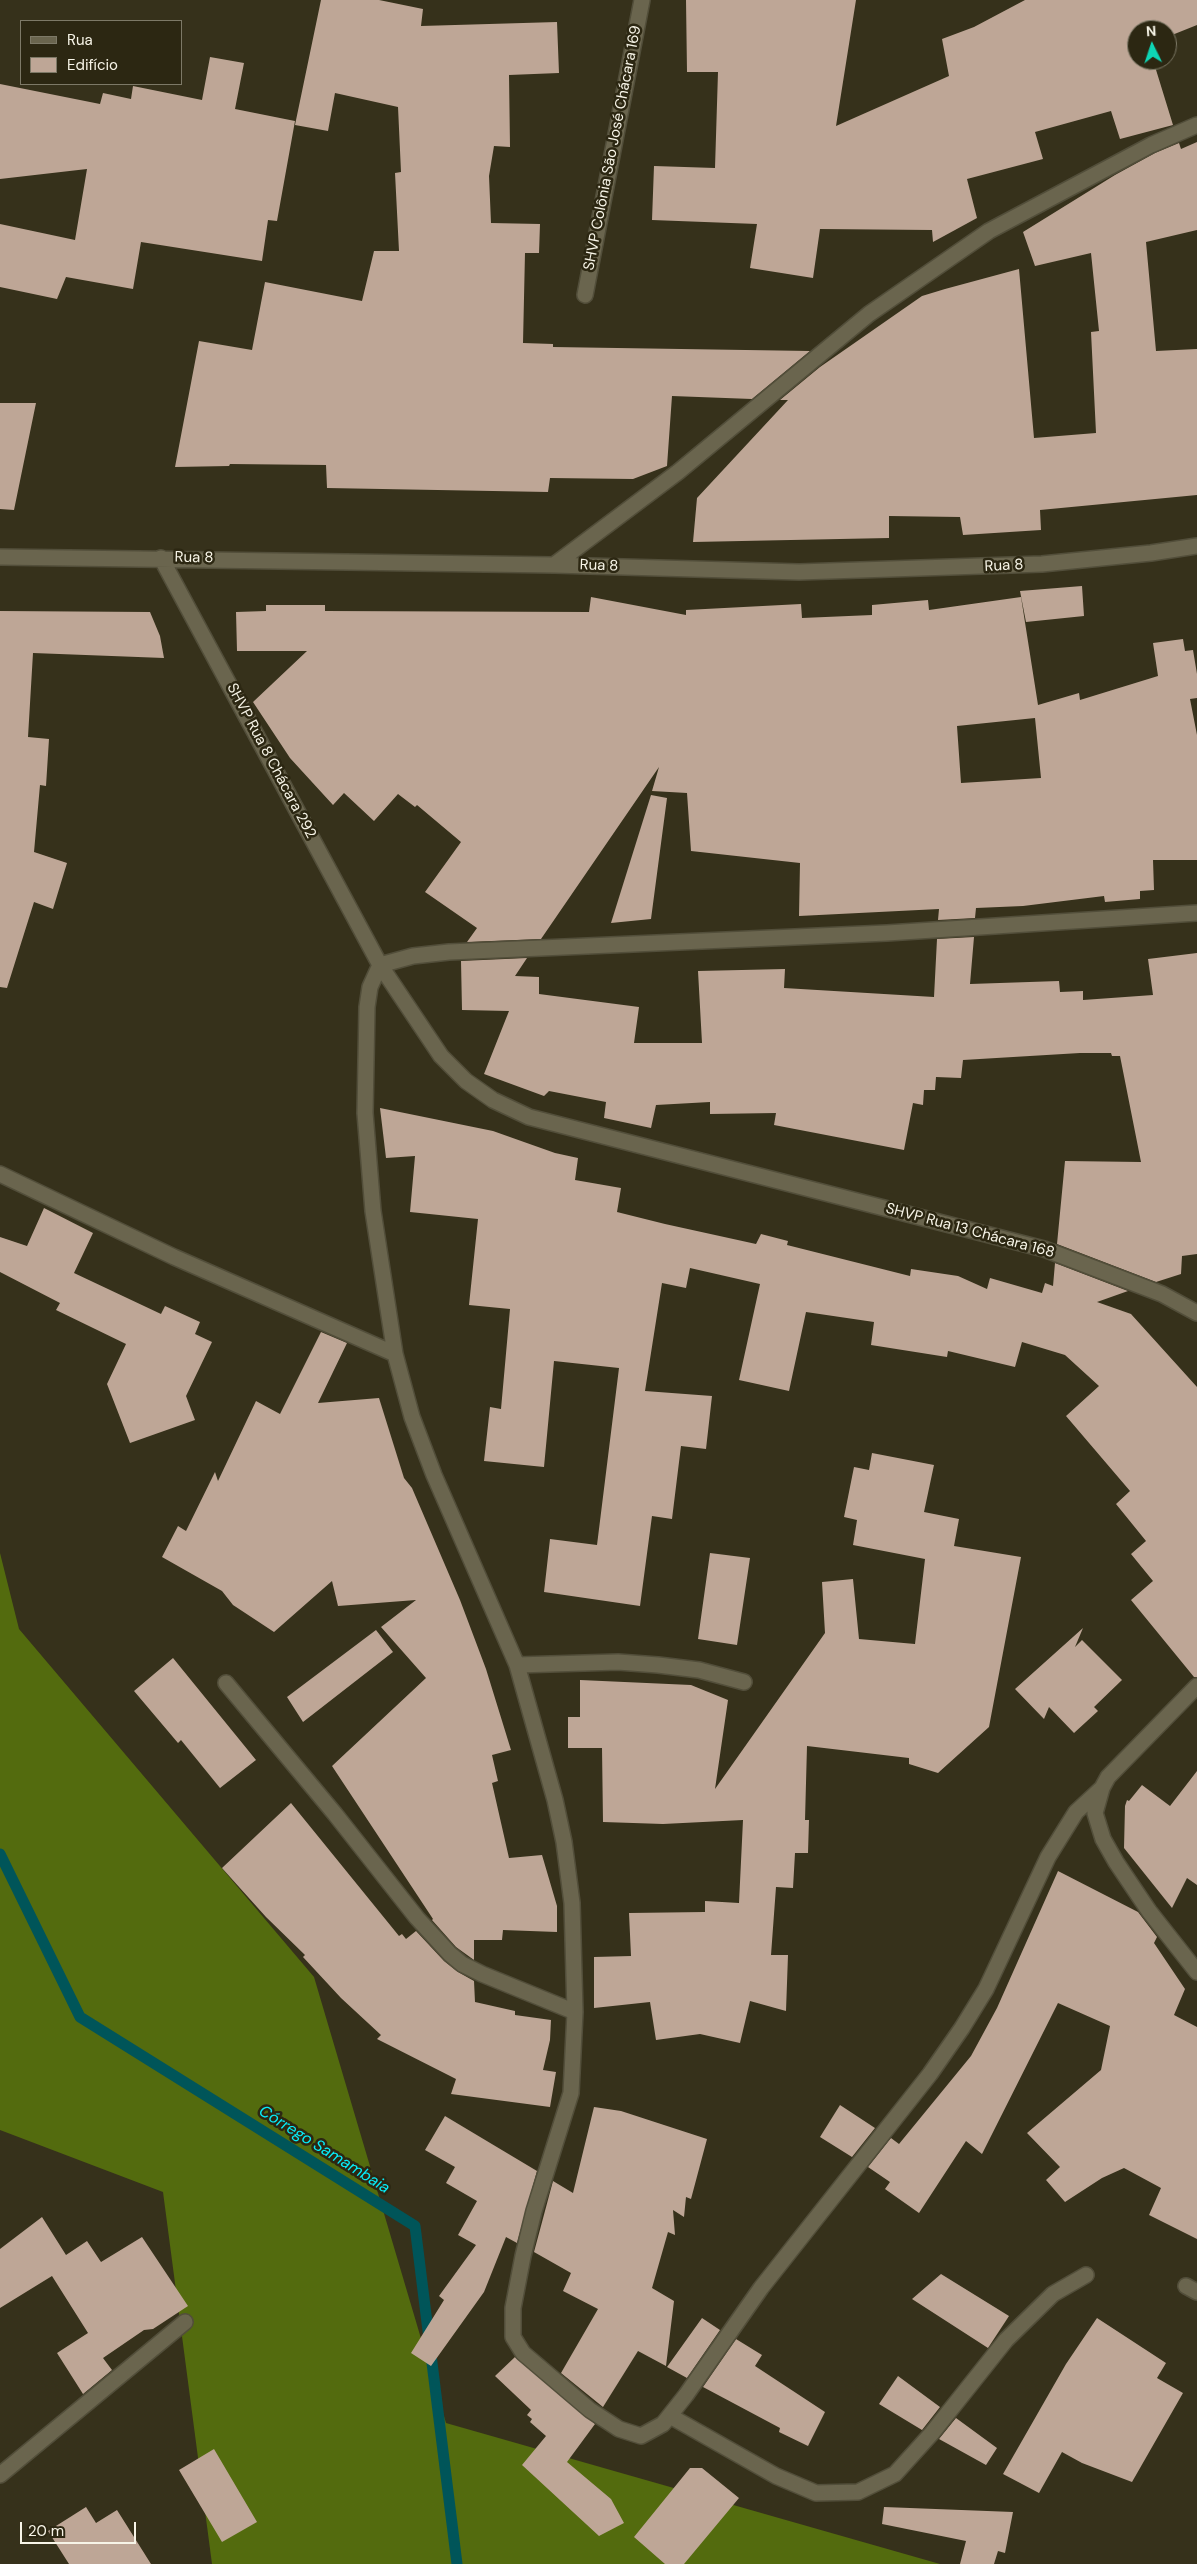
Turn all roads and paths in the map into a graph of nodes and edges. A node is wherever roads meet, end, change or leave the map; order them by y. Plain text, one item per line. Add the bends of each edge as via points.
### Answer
1 (642, 0) edge
2 (1197, 125) edge
3 (585, 295) dead end
4 (1197, 546) edge
5 (0, 557) edge
6 (161, 558) junction
7 (554, 565) junction
8 (1197, 913) edge
9 (380, 965) junction
10 (736, 1171) joint
11 (0, 1174) edge
12 (1197, 1313) edge
13 (395, 1354) junction
14 (517, 1665) junction
15 (744, 1682) dead end
16 (226, 1683) dead end
17 (1197, 1686) edge
18 (1102, 1788) junction
19 (1197, 1972) edge
20 (575, 2012) junction
21 (1086, 2275) dead end
22 (185, 2322) dead end
23 (670, 2416) junction
24 (0, 2476) edge

1 - 3 street, SHVP Colônia São José Chácara 169
2 - 7 street via 1150,145 989,231 869,314 678,472
4 - 7 street, Rua 8 via 1042,564 957,568 799,572
5 - 6 street, Rua 8
6 - 7 street, Rua 8
6 - 9 street, SHVP Rua 8 Chácara 292
8 - 9 street via 886,933 449,952 413,956
9 - 10 street, SHVP Rua 8 Chácara 292 via 441,1056 466,1081 493,1100 529,1117
9 - 13 street via 370,986 367,1007 365,1114 374,1210
10 - 12 street, SHVP Rua 13 Chácara 168 via 1044,1249 1162,1294
11 - 13 street via 174,1257
13 - 14 street via 412,1417 434,1475
14 - 15 street via 618,1662 699,1670
14 - 20 street via 564,1842 572,1903
16 - 20 street via 336,1814 417,1918 450,1954 482,1974
17 - 18 street via 1108,1776
18 - 19 street via 1095,1813 1103,1839 1149,1910
18 - 23 street via 1076,1812 1048,1857 986,1989 962,2028 930,2074 761,2288
20 - 23 street via 571,2093 522,2256 513,2308 513,2337 523,2353 538,2367 590,2410 619,2429 641,2436 655,2430
21 - 23 street via 1053,2294 1006,2340 895,2474 858,2492 816,2493 776,2476
22 - 24 street

